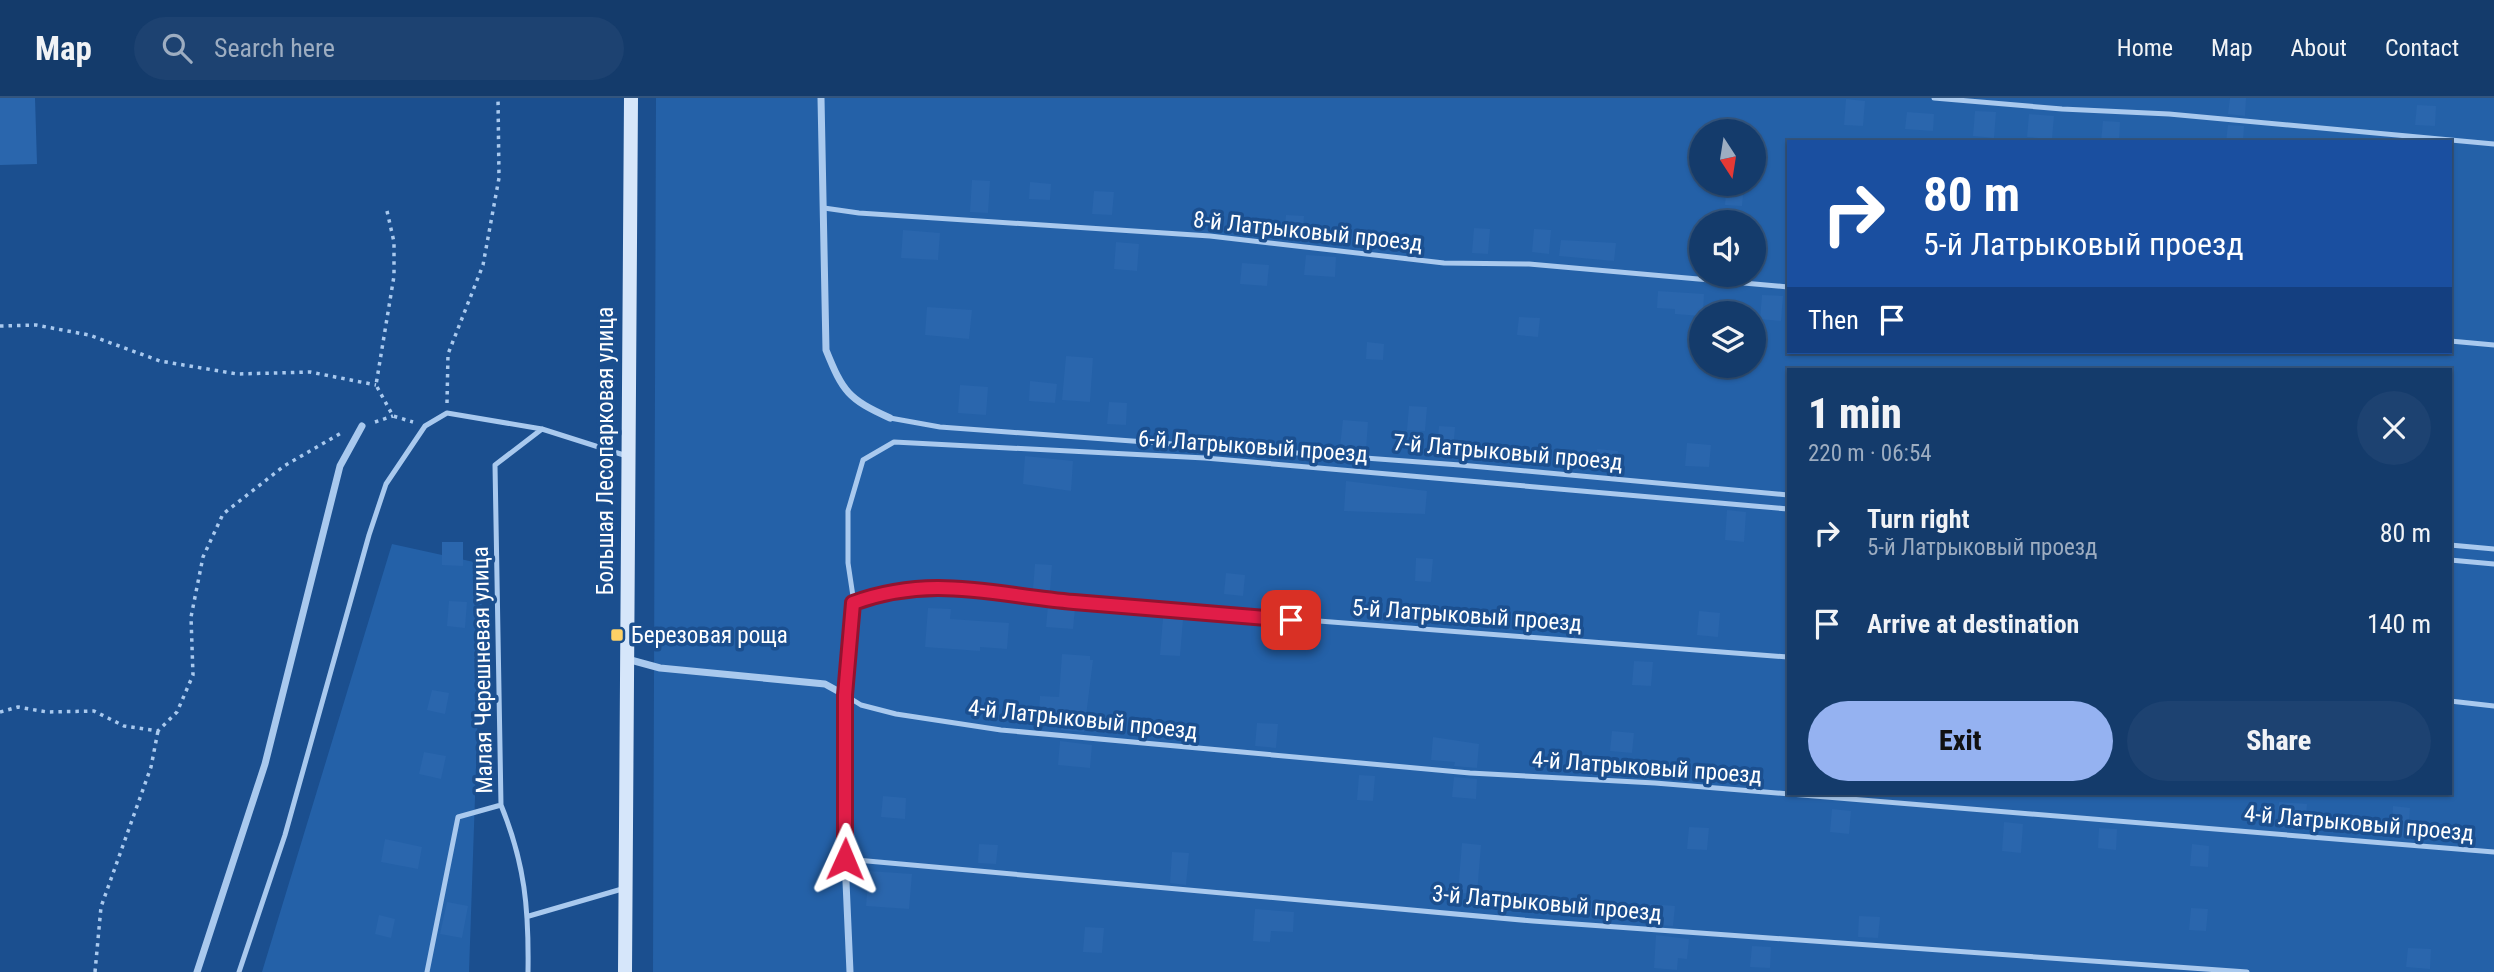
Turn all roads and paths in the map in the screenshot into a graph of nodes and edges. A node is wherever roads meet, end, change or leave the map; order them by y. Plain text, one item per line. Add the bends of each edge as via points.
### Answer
1 (498, 98) edge
2 (631, 98) edge
3 (821, 98) edge
4 (1934, 98) edge
5 (2451, 140) edge
6 (2452, 140) edge
7 (2494, 144) edge
8 (824, 208) junction
9 (387, 211) dead end
10 (1787, 287) edge
11 (0, 326) edge
12 (2452, 341) edge
13 (2494, 345) edge
14 (376, 385) junction
15 (447, 413) junction
16 (393, 416) junction
17 (890, 418) joint
18 (362, 426) junction
19 (425, 426) junction
20 (542, 429) junction
21 (628, 456) junction
22 (1787, 495) edge
23 (1787, 509) edge
24 (2452, 545) edge
25 (2494, 549) edge
26 (2452, 560) edge
27 (2494, 564) edge
28 (853, 603) junction
29 (1787, 657) edge
30 (627, 659) junction
31 (845, 695) junction
32 (2452, 701) edge
33 (2494, 706) edge
34 (0, 712) edge
35 (158, 731) junction
36 (1787, 794) edge
37 (1802, 795) edge
38 (501, 806) junction
39 (2494, 852) edge
40 (845, 859) junction
41 (625, 888) junction
42 (529, 916) junction
43 (95, 972) edge
44 (197, 972) edge
45 (239, 972) edge
46 (427, 972) edge
47 (528, 972) edge
48 (625, 972) edge
49 (850, 972) edge
50 (2247, 972) edge

1 - 15 path via 499,178 483,265 448,354
2 - 21 main road, Большая Лесопарковая улица
3 - 8 street
4 - 5 lane
6 - 7 lane
8 - 10 lane, 8-й Латрыковый проезд via 1210,236 1444,263 1528,264
8 - 17 street via 826,350 841,386 860,405
9 - 14 path via 394,242 394,276
11 - 14 path via 36,326 89,335 160,361 237,374 310,372
12 - 13 lane
14 - 16 path
15 - 19 lane
15 - 20 lane
16 - 18 path
16 - 19 path
17 - 22 lane, 7-й Латрыковый проезд via 940,427 1460,465
18 - 35 path via 284,466 223,513 203,557 191,617 193,675 177,712
18 - 44 street via 340,466 265,764
19 - 45 lane via 386,484 285,835
20 - 21 lane
20 - 38 lane, Малая Черешневая улица via 495,465
21 - 30 main road, Большая Лесопарковая улица
23 - 28 lane, 6-й Латрыковый проезд via 1205,458 894,442 863,460 848,511
24 - 25 lane
26 - 27 lane
28 - 29 lane, 5-й Латрыковый проезд via 887,590 936,586 1071,602
28 - 31 street
30 - 31 street via 660,668 825,684
30 - 41 main road, Большая Лесопарковая улица
31 - 36 lane, 4-й Латрыковый проезд via 861,705 897,714 1041,734 1470,773
31 - 40 street
32 - 33 lane
34 - 35 path via 18,707 94,711 124,726
35 - 43 path via 151,767 101,907
37 - 39 lane, 4-й Латрыковый проезд
38 - 42 lane, Малая Черешневая улица via 517,846
38 - 46 lane via 458,817
40 - 49 street
40 - 50 lane, 3-й Латрыковый проезд via 1533,921
41 - 42 lane
41 - 48 main road, Большая Лесопарковая улица
42 - 47 lane, Малая Черешневая улица

